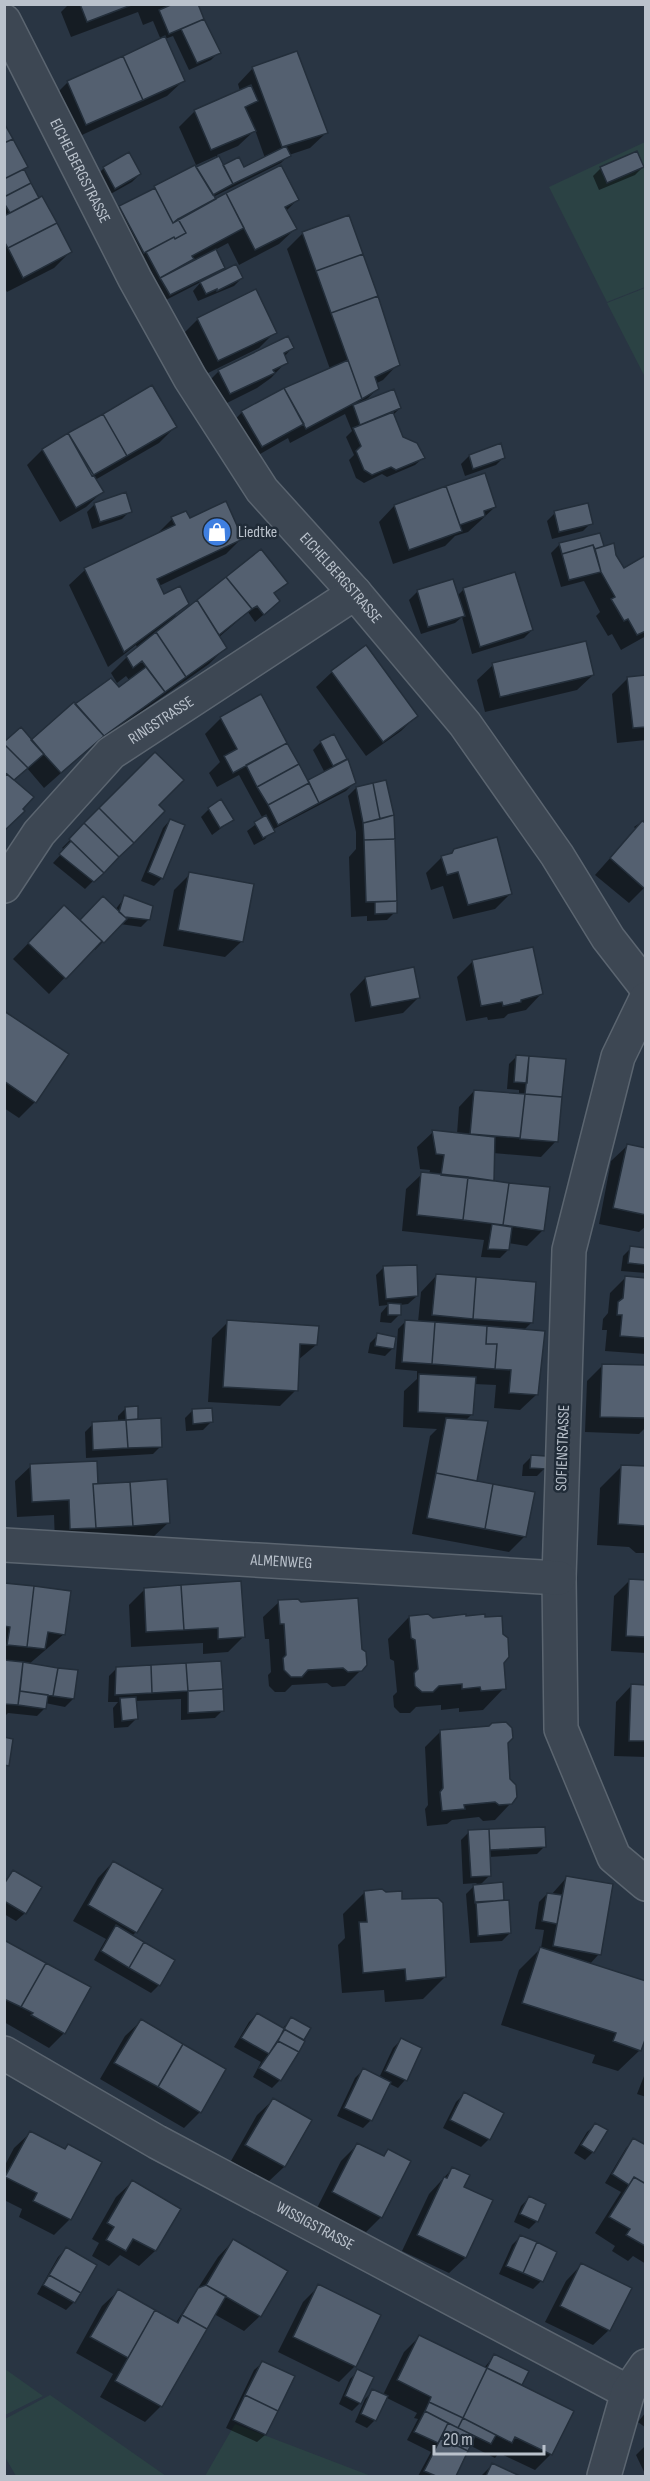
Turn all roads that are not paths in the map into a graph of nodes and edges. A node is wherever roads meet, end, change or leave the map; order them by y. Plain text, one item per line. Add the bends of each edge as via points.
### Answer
1 (8, 39) edge
2 (355, 593) junction
3 (4, 886) edge
4 (645, 987) edge
5 (645, 999) edge
6 (4, 1545) edge
7 (559, 1578) junction
8 (645, 1884) edge
9 (4, 2053) edge
10 (637, 2379) edge
11 (604, 2476) edge

1 - 2 street, EICHELBERGSTRASSE via 190,378 262,490
2 - 3 street, RINGSTRASSE via 111,753 39,832
2 - 4 street, EICHELBERGSTRASSE via 465,724
5 - 7 street, SOFIENSTRASSE via 618,1057 569,1250
6 - 7 street, ALMENWEG
7 - 8 street, SOFIENSTRASSE via 561,1729 614,1857
9 - 10 street, WISSIGSTRASSE via 157,2142
10 - 11 street

